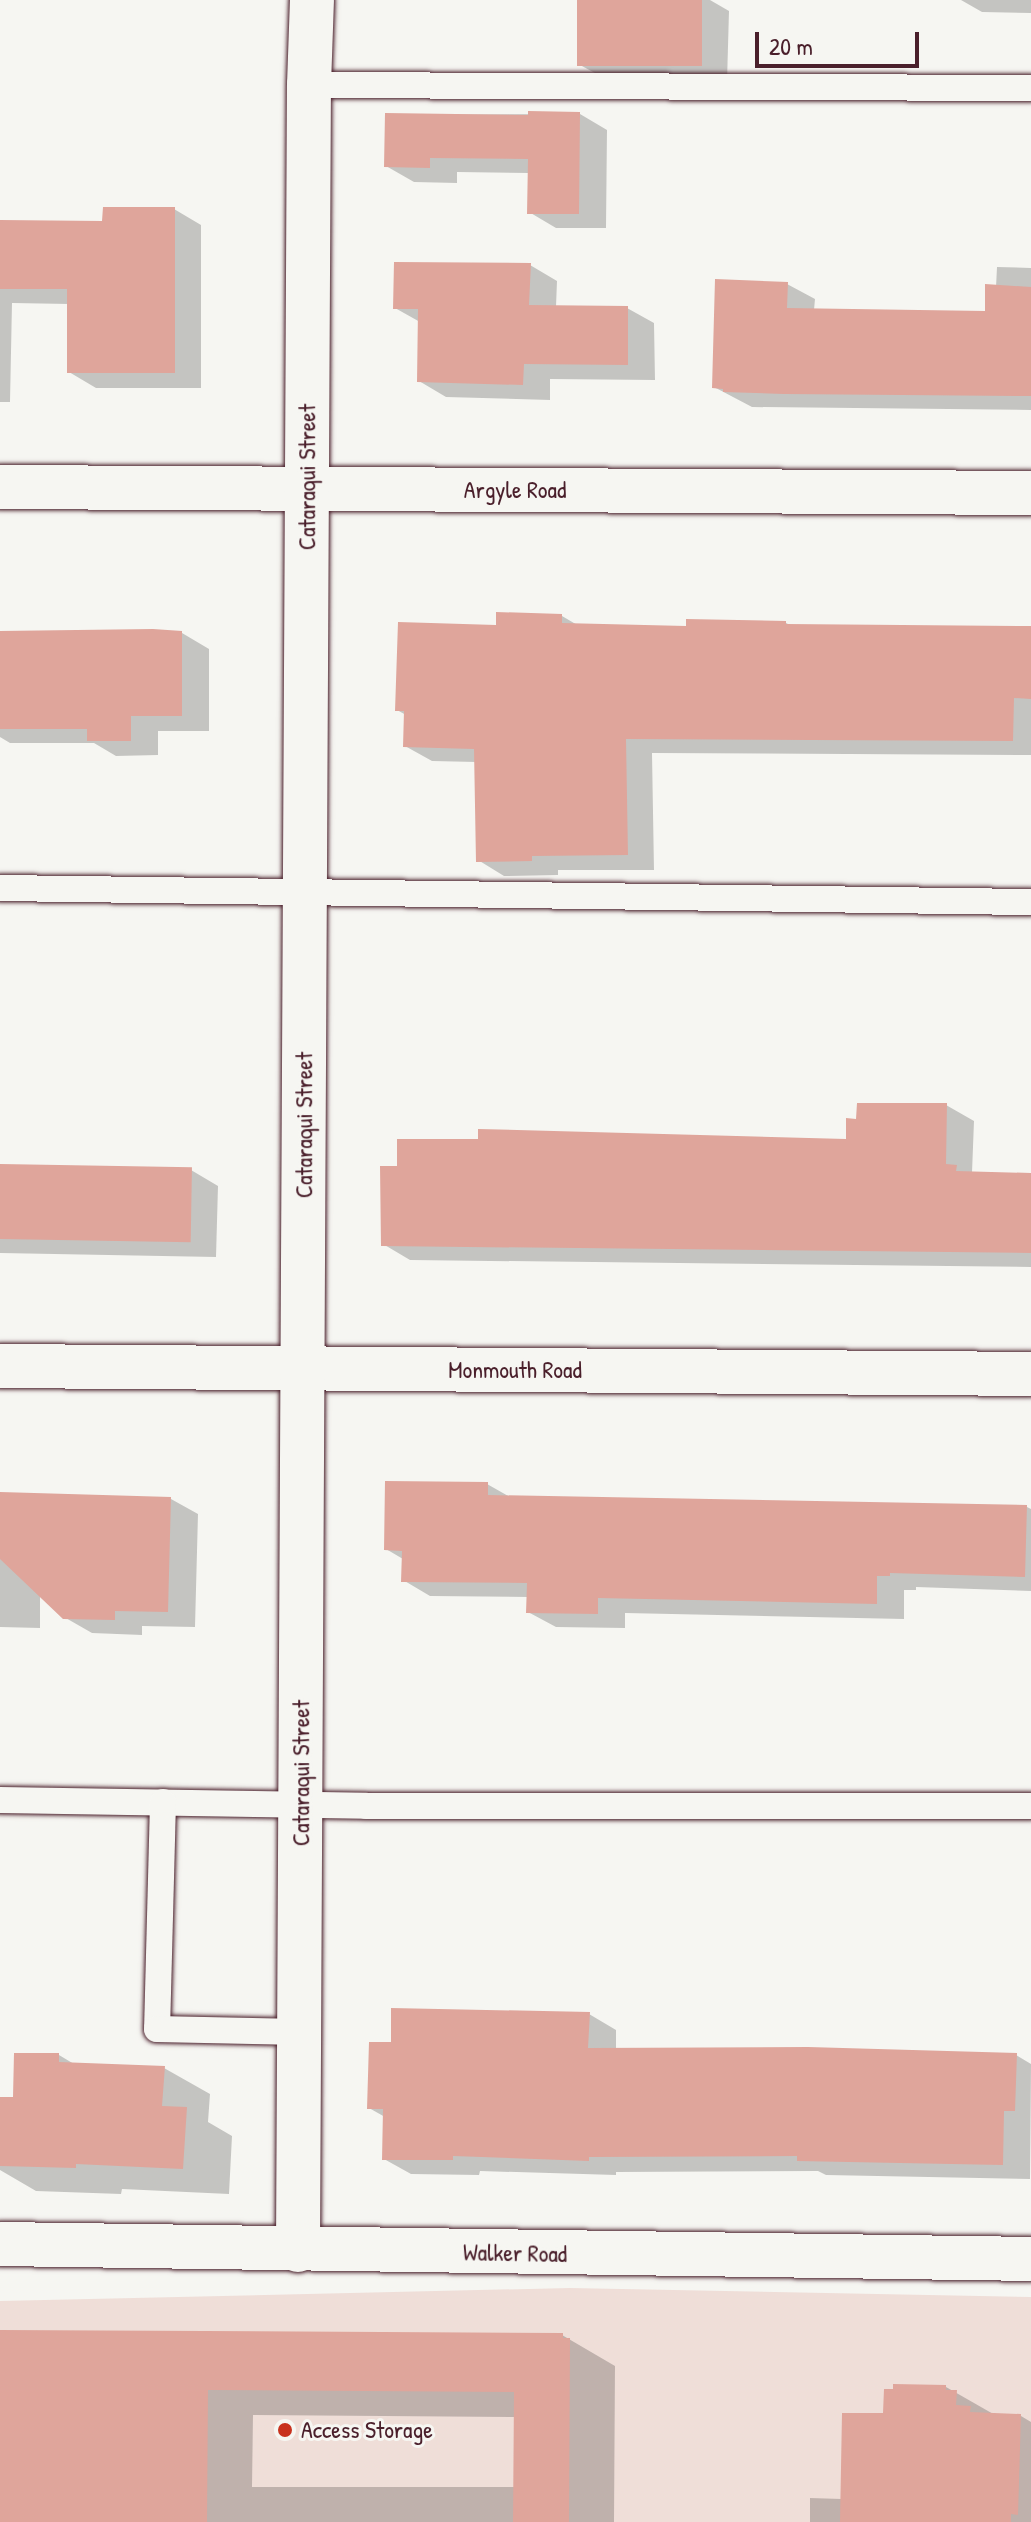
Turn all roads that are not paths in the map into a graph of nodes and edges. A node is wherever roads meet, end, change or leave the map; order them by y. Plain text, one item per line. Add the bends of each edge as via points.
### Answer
1 (312, 0) edge
2 (309, 85) junction
3 (1031, 88) edge
4 (0, 487) edge
5 (307, 488) junction
6 (1031, 493) edge
7 (0, 888) edge
8 (305, 892) junction
9 (1031, 902) edge
10 (0, 1366) edge
11 (303, 1368) junction
12 (1031, 1374) edge
13 (0, 1800) edge
14 (163, 1802) junction
15 (300, 1804) junction
16 (1031, 1806) edge
17 (300, 2032) junction
18 (0, 2244) edge
19 (298, 2250) junction
20 (1031, 2259) edge

1 - 2 street, Cataraqui Street
2 - 3 lane
2 - 5 street, Cataraqui Street
4 - 5 street, Argyle Road
5 - 6 street, Argyle Road
5 - 8 street, Cataraqui Street
7 - 8 lane
8 - 9 lane
8 - 11 street, Cataraqui Street
10 - 11 street, Monmouth Road
11 - 12 street, Monmouth Road
11 - 15 street, Cataraqui Street
13 - 14 lane
14 - 15 lane
14 - 17 lane via 157,2029
15 - 16 lane
15 - 17 street, Cataraqui Street
17 - 19 street, Cataraqui Street
18 - 19 street, Walker Road
19 - 20 street, Walker Road

